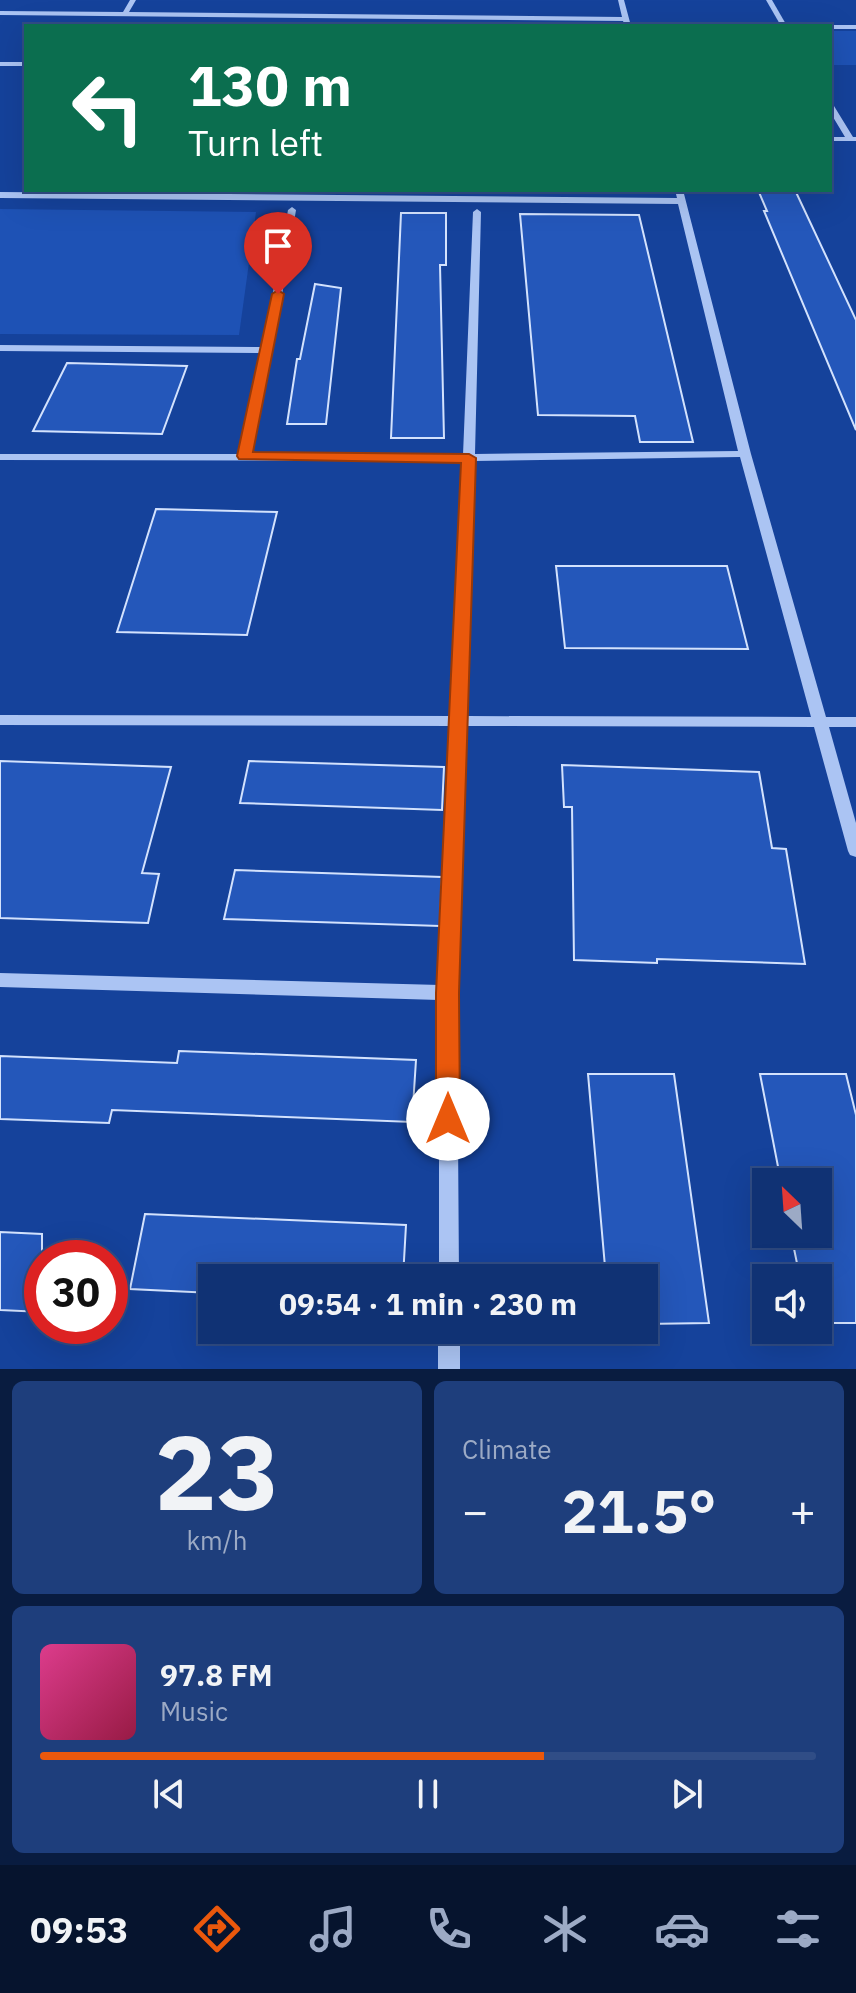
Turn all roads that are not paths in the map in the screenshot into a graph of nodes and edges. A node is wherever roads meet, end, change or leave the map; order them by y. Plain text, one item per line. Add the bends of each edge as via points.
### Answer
1 (133, 0) edge
2 (277, 0) edge
3 (621, 0) edge
4 (769, 0) edge
5 (0, 13) edge
6 (125, 14) junction
7 (273, 15) junction
8 (462, 22) edge
9 (626, 23) edge
10 (783, 24) edge
11 (832, 27) edge
12 (856, 27) edge
13 (0, 64) edge
14 (24, 64) edge
15 (832, 109) edge
16 (832, 139) edge
17 (853, 139) edge
18 (28, 193) edge
19 (475, 194) edge
20 (0, 195) edge
21 (680, 196) edge
22 (292, 210) dead end
23 (477, 212) dead end
24 (0, 348) edge
25 (268, 350) junction
26 (745, 454) junction
27 (244, 456) junction
28 (0, 457) edge
29 (469, 458) junction
30 (0, 720) edge
31 (460, 721) junction
32 (822, 721) junction
33 (856, 722) edge
34 (856, 851) edge
35 (0, 980) edge
36 (448, 993) junction
37 (449, 1264) edge
38 (449, 1344) edge
39 (449, 1369) edge

1 - 6 street
2 - 7 street
3 - 9 street
4 - 10 street
5 - 6 street
6 - 7 street
7 - 8 street
8 - 9 street
11 - 12 street
13 - 14 street
15 - 17 street
16 - 17 street
18 - 19 street
18 - 20 street
19 - 21 street
21 - 26 street
22 - 25 street
23 - 29 street
24 - 25 street
25 - 27 street
26 - 29 street
26 - 32 street
27 - 28 street
27 - 29 street
29 - 31 street
30 - 31 street
31 - 32 street
31 - 36 street
32 - 33 street
32 - 34 street
35 - 36 street
36 - 37 street
38 - 39 street

